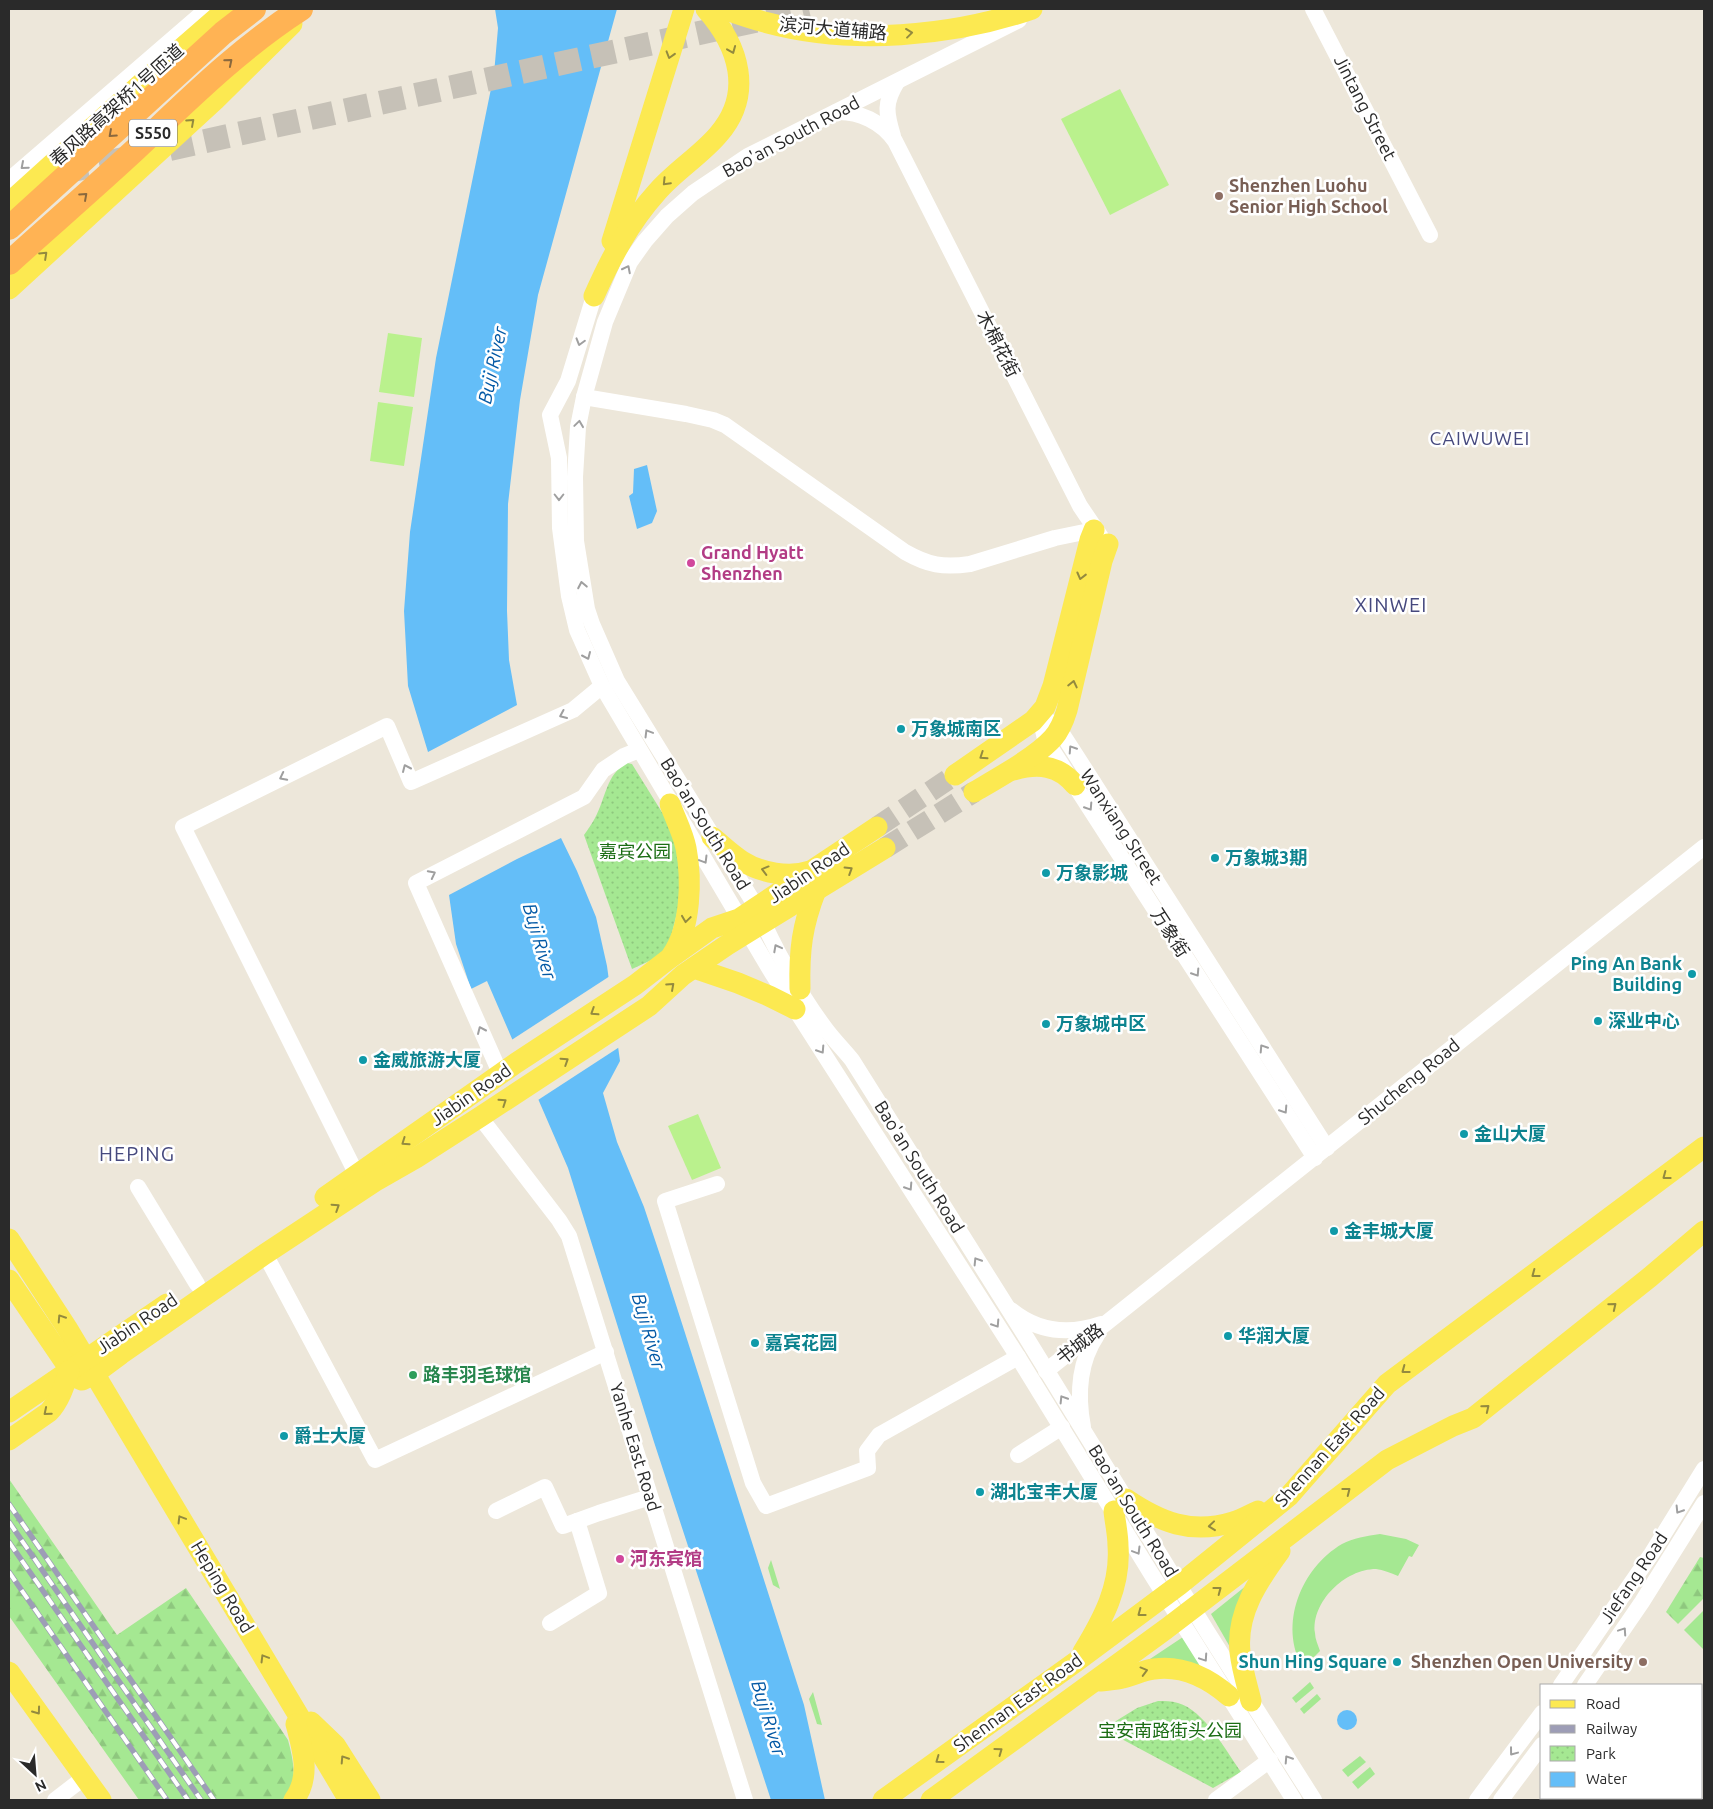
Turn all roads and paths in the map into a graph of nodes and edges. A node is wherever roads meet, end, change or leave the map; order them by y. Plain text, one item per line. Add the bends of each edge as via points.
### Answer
1 (207, 9) edge
2 (227, 9) edge
3 (254, 9) edge
4 (301, 9) edge
5 (310, 9) edge
6 (684, 9) edge
7 (706, 9) edge
8 (724, 9) edge
9 (1032, 9) edge
10 (1042, 9) edge
11 (1313, 9) edge
12 (897, 82) junction
13 (835, 112) junction
14 (895, 140) junction
15 (9, 180) edge
16 (9, 203) edge
17 (9, 228) edge
18 (1430, 234) dead end
19 (9, 263) edge
20 (9, 289) edge
21 (594, 296) junction
22 (584, 397) junction
23 (1101, 537) junction
24 (602, 686) junction
25 (1047, 722) junction
26 (639, 750) junction
27 (955, 775) tunnel mouth
28 (994, 780) junction
29 (1075, 785) junction
30 (974, 792) tunnel mouth
31 (670, 804) junction
32 (877, 827) tunnel mouth
33 (712, 837) junction
34 (1704, 847) edge
35 (885, 848) tunnel mouth
36 (815, 880) junction
37 (752, 921) junction
38 (670, 958) junction
39 (694, 968) junction
40 (797, 999) junction
41 (509, 1069) junction
42 (480, 1117) junction
43 (1704, 1147) edge
44 (1321, 1153) junction
45 (357, 1176) junction
46 (717, 1184) dead end
47 (138, 1187) dead end
48 (1704, 1231) edge
49 (9, 1239) edge
50 (265, 1254) junction
51 (9, 1280) edge
52 (197, 1284) junction
53 (1003, 1304) junction
54 (1114, 1317) junction
55 (606, 1352) junction
56 (1018, 1357) junction
57 (83, 1368) junction
58 (1046, 1371) junction
59 (9, 1395) edge
60 (9, 1412) edge
61 (1062, 1427) junction
62 (1085, 1435) junction
63 (9, 1440) edge
64 (1018, 1455) dead end
65 (1704, 1469) edge
66 (1289, 1496) junction
67 (650, 1497) junction
68 (1704, 1504) edge
69 (1120, 1505) junction
70 (496, 1511) dead end
71 (577, 1521) junction
72 (1290, 1535) junction
73 (1172, 1590) junction
74 (1186, 1614) junction
75 (550, 1623) dead end
76 (1077, 1661) junction
77 (9, 1672) edge
78 (1097, 1681) junction
79 (1562, 1684) edge
80 (1586, 1684) edge
81 (1229, 1696) junction
82 (289, 1700) junction
83 (1251, 1701) junction
84 (1540, 1716) edge
85 (1540, 1749) edge
86 (67, 1753) junction
87 (1270, 1760) junction
88 (85, 1778) junction
89 (103, 1799) edge
90 (54, 1800) edge
91 (294, 1800) edge
92 (349, 1800) edge
93 (370, 1800) edge
94 (745, 1800) edge
95 (883, 1800) edge
96 (931, 1800) edge
97 (1216, 1800) edge
98 (1294, 1800) edge
99 (1314, 1800) edge
100 (1477, 1800) edge
101 (1503, 1800) edge

1 -> 15 street
2 - 16 main road, 春风路高架桥1号匝道
3 -> 17 highway, S550 via 223,33
19 -> 4 highway, S550 via 222,68
20 -> 5 main road
6 -> 21 main road
7 -> 21 main road via 724,32 736,59 739,86 735,107 719,135 667,181 639,214 616,249
8 -> 9 main road, 滨河大道辅路 via 768,23 852,35 886,35 978,24
10 - 12 street, Bao'an South Road
11 - 18 street, Jintang Street
12 - 13 street, Bao'an South Road
12 - 14 street, 木棉花街 via 886,111
13 - 14 street, 木棉花街 via 857,114 884,127
22 -> 13 street, Bao'an South Road via 611,305 630,262 667,216 693,193 748,156
14 - 23 street, 木棉花街 via 1080,506
21 -> 24 street, Bao'an South Road via 568,381 550,415 559,458 560,528 569,596 580,638
22 - 23 street via 686,414 725,425 905,552 929,564 970,564 1055,538
33 -> 22 street, Bao'an South Road via 617,681 592,624 579,569 575,527 576,451
23 -> 25 main road via 1090,540
25 -> 23 main road via 1067,710 1102,561
24 - 26 street, Bao'an South Road
24 -> 45 street via 574,710 411,782 387,726 183,828
25 -> 27 main road via 1019,732
25 - 28 main road
25 - 29 street, 万象街
44 -> 25 street, Wanxiang Street
26 - 31 street, Bao'an South Road
41 -> 26 street via 416,882 584,797 603,770
28 - 29 main road via 1023,768 1041,766 1058,770
28 - 30 main road
29 -> 44 street, 万象街
31 -> 37 street, Bao'an South Road
31 -> 38 main road via 684,841 688,871 687,920 682,938
32 - 36 main road, Jiabin Road
36 -> 33 main road via 762,870 742,861
33 - 37 street, Bao'an South Road
34 - 44 street, Shucheng Road
36 -> 35 main road, Jiabin Road
36 - 37 main road, Jiabin Road
36 - 40 main road via 799,957
37 - 38 main road, Jiabin Road via 712,928
37 - 39 main road, Jiabin Road via 727,945
37 - 40 street, Bao'an South Road
38 -> 41 main road, Jiabin Road
39 - 40 main road via 769,996
42 -> 39 main road, Jiabin Road via 649,1006
53 -> 40 street, Bao'an South Road via 852,1060
40 -> 56 street, Bao'an South Road
41 -> 45 main road, Jiabin Road
50 -> 42 main road, Jiabin Road
42 - 55 street, Yanhe East Road via 564,1227
43 -> 66 main road, Shennan East Road via 1387,1384
44 - 54 street, Shucheng Road
45 - 52 main road, Jiabin Road
46 - 56 street via 665,1201 753,1483 766,1506 868,1468 867,1451 879,1435
47 - 52 street
72 -> 48 main road, Shennan East Road via 1387,1460 1473,1418
57 -> 49 main road, Heping Road via 67,1328
50 - 55 street via 376,1460
50 - 57 main road, Jiabin Road via 121,1354
51 - 57 main road, Heping Road
52 - 57 main road, Jiabin Road
53 - 54 street, 书城路 via 1033,1324 1061,1331 1081,1330
53 - 58 street, Bao'an South Road
54 - 58 street, 书城路
54 - 62 street, 书城路 via 1091,1344 1083,1364 1080,1400
55 - 67 street, Yanhe East Road
56 - 61 street, Bao'an South Road
57 - 59 main road, Jiabin Road via 43,1373
57 - 60 main road, Jiabin Road
57 -> 63 main road via 50,1412
82 -> 57 main road, Heping Road
62 -> 58 street, Bao'an South Road
61 - 64 street
61 - 69 street, Bao'an South Road
62 - 69 street, Bao'an South Road
65 -> 79 street, Jiefang Road via 1652,1553
66 -> 69 main road via 1234,1522 1203,1527 1180,1525
66 - 73 main road, Shennan East Road
67 - 71 street
67 - 94 street, Yanhe East Road
80 -> 68 street, Jiefang Road
69 - 73 street, Bao'an South Road
69 - 76 main road via 1119,1559 1114,1588 1100,1623
70 - 71 street via 545,1487 563,1526
71 - 75 street via 599,1593
74 -> 72 main road, Shennan East Road
72 - 83 main road via 1258,1581 1243,1619 1240,1653
73 - 74 street, Bao'an South Road
73 -> 76 main road, Shennan East Road
74 - 78 main road, Shennan East Road
74 -> 81 street, Bao'an South Road
74 - 83 street, Bao'an South Road
76 -> 95 main road, Shennan East Road
77 -> 86 main road
78 -> 81 main road via 1122,1679 1153,1669 1179,1670 1205,1678
96 -> 78 main road, Shennan East Road
81 - 87 street, Bao'an South Road
82 - 91 main road via 305,1768 300,1793
82 - 92 main road, Heping Road
93 -> 82 main road via 334,1745
99 -> 83 street, Bao'an South Road
84 -> 100 street
85 - 101 street
86 - 88 main road
86 - 89 main road via 93,1776
87 - 97 street
87 - 98 street, Bao'an South Road
88 - 89 main road
88 - 90 street

